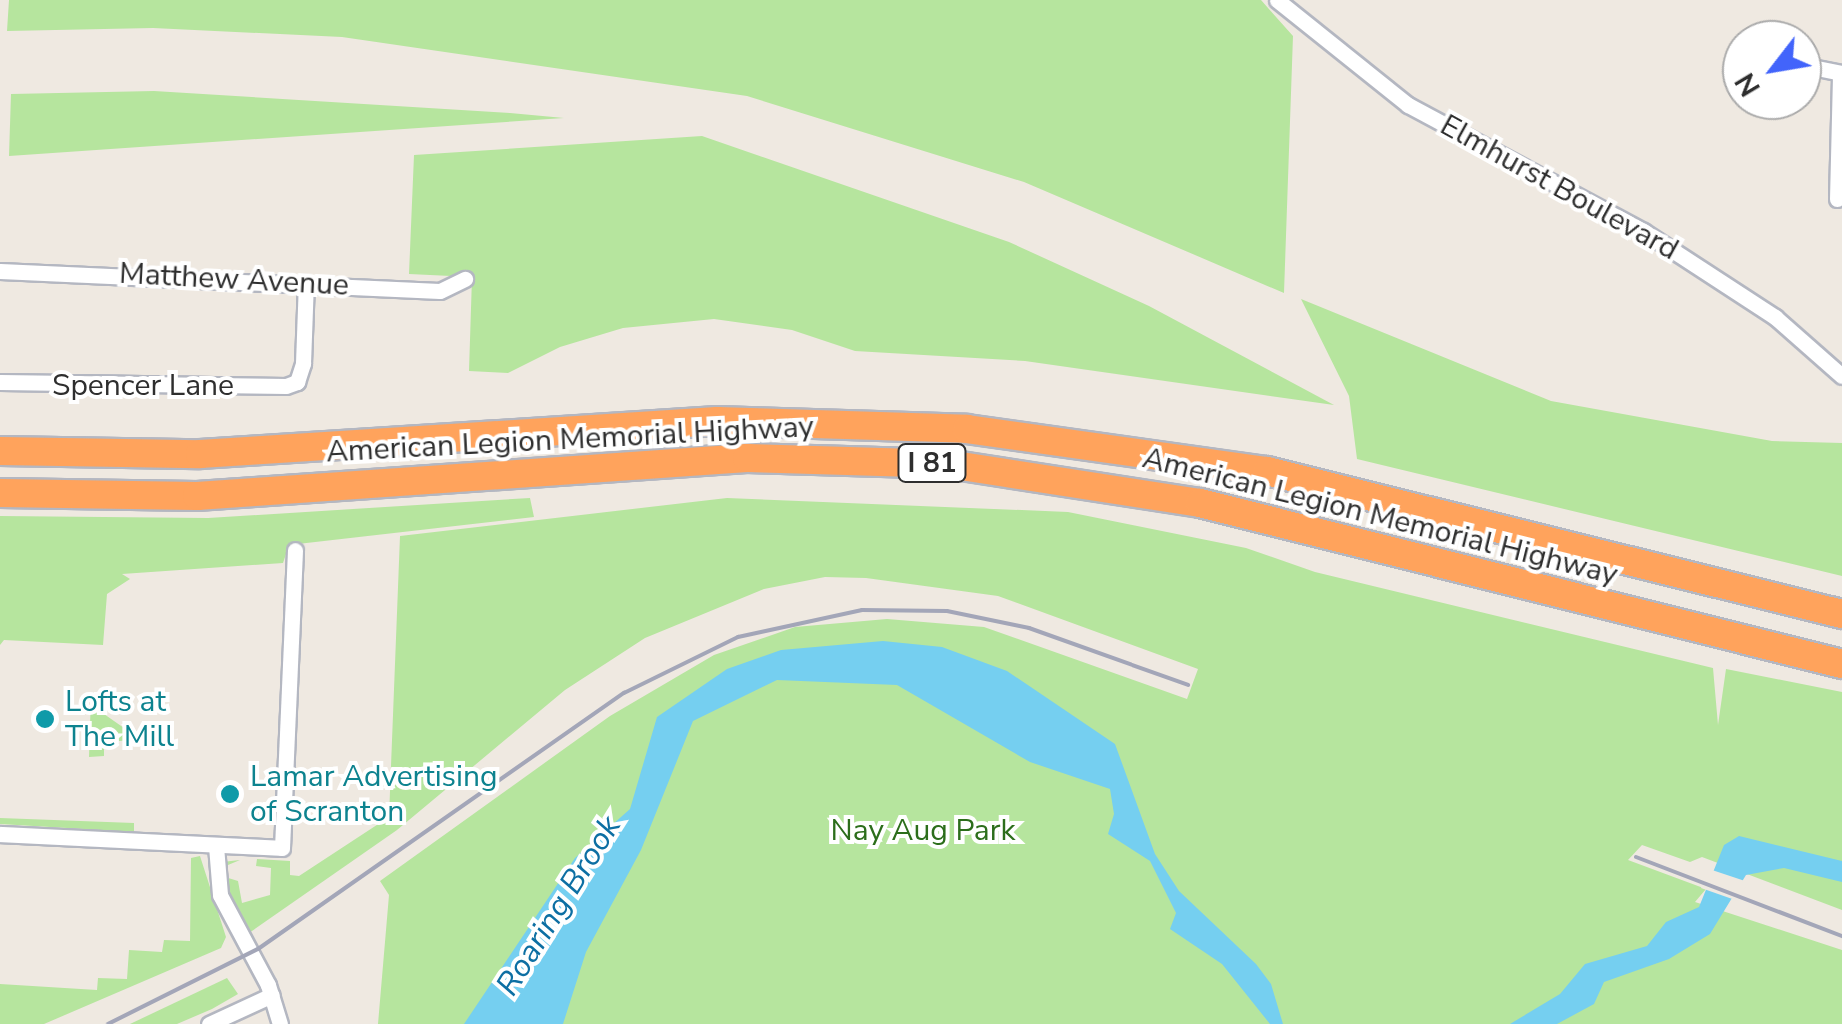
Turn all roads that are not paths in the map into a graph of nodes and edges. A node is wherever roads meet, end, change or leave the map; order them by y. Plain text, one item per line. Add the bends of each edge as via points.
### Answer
1 (1276, 0) edge
2 (1841, 73) edge
3 (1837, 199) dead end
4 (0, 271) edge
5 (465, 279) dead end
6 (306, 283) junction
7 (1842, 376) edge
8 (0, 382) edge
9 (0, 451) edge
10 (0, 494) edge
11 (295, 550) dead end
12 (1842, 614) edge
13 (1842, 664) edge
14 (0, 834) edge
15 (216, 846) junction
16 (272, 994) junction
17 (209, 1024) edge
18 (280, 1024) edge

1 - 7 street, Elmhurst Boulevard via 1408,105 1657,240 1775,317
2 - 3 street
4 - 6 street, Matthew Avenue
5 - 6 street, Matthew Avenue via 440,291
6 - 8 street, Spencer Lane via 303,363 296,382 286,386
9 - 12 highway, American Legion Memorial Highway / I 81 via 200,454 717,421 967,428 1255,469
10 - 13 highway, American Legion Memorial Highway / I 81 via 181,496 747,458 948,464 1183,500
11 - 15 street via 282,848
14 - 15 street
15 - 16 street via 220,895
16 - 17 street
16 - 18 street

